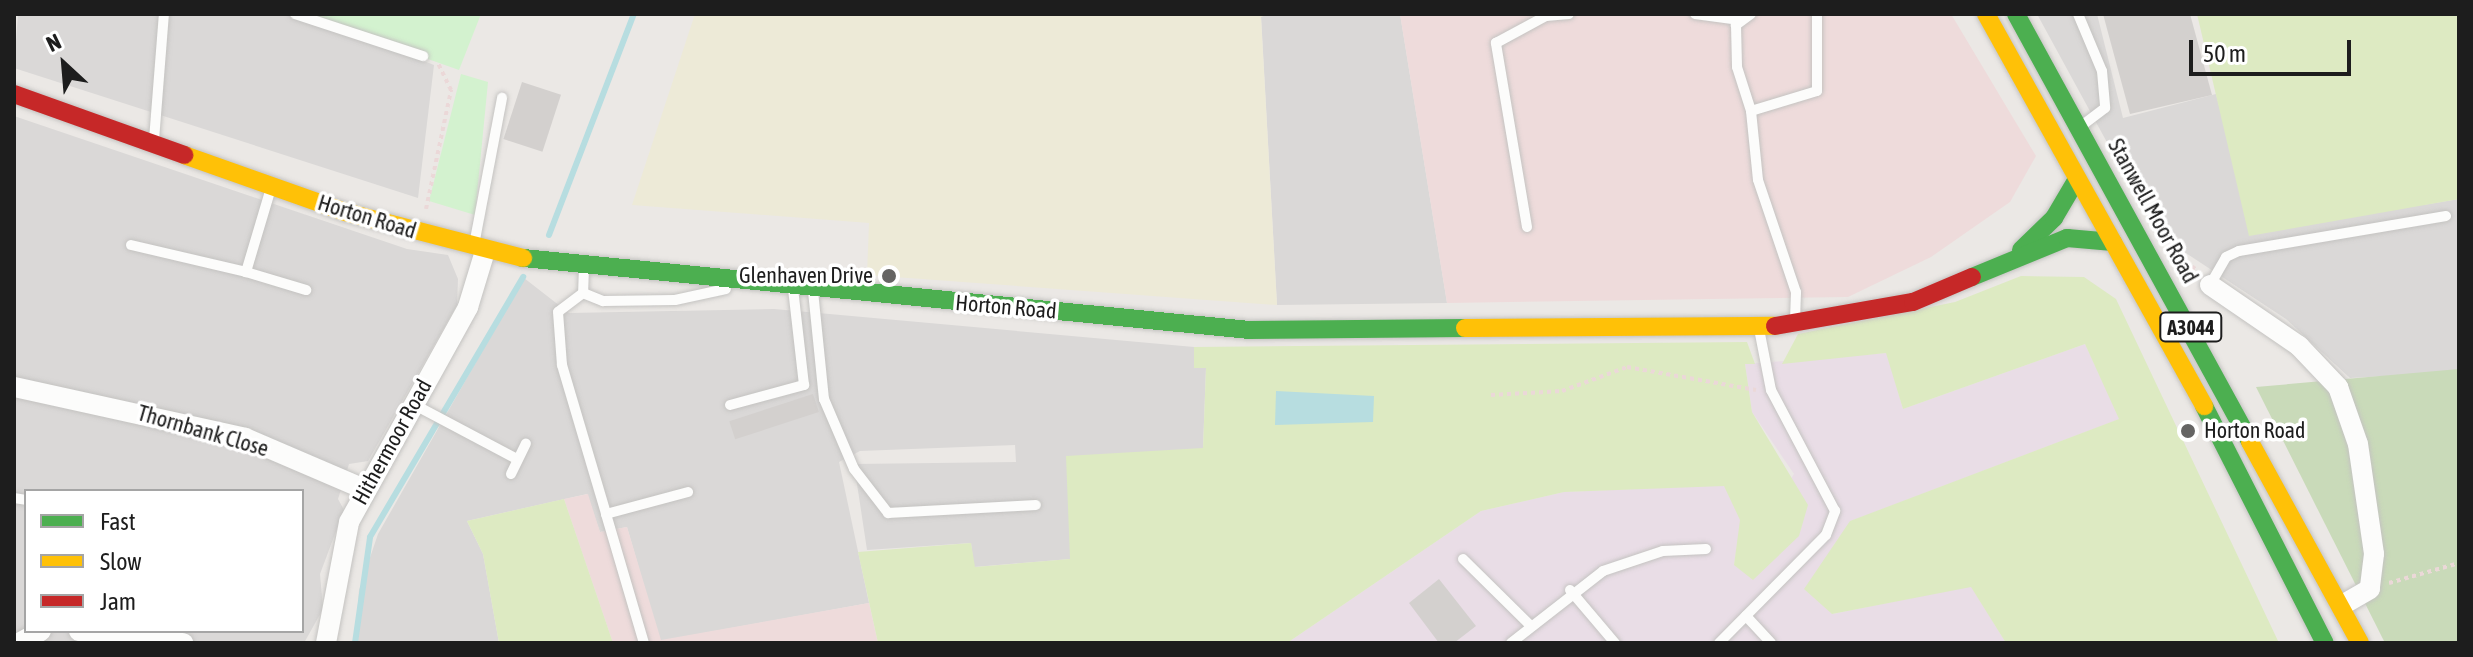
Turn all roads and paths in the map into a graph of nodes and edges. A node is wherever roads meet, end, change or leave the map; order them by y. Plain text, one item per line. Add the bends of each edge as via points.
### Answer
1 (164, 14) edge
2 (295, 14) edge
3 (1569, 14) edge
4 (1695, 14) edge
5 (1751, 14) edge
6 (1817, 14) edge
7 (1986, 14) edge
8 (2016, 14) edge
9 (2078, 14) edge
10 (1740, 20) junction
11 (423, 56) joint
12 (14, 94) edge
13 (502, 98) dead end
14 (1751, 111) junction
15 (2079, 128) junction
16 (153, 146) junction
17 (2077, 179) junction
18 (272, 187) junction
19 (2446, 216) dead end
20 (1527, 227) dead end
21 (420, 233) junction
22 (2113, 242) junction
23 (131, 245) dead end
24 (479, 249) junction
25 (2015, 257) junction
26 (584, 265) junction
27 (246, 272) junction
28 (751, 283) junction
29 (793, 284) junction
30 (813, 285) junction
31 (2210, 285) joint
32 (306, 290) dead end
33 (583, 293) junction
34 (1795, 326) junction
35 (1759, 327) junction
36 (14, 387) edge
37 (1771, 390) junction
38 (1491, 395) dead end
39 (730, 405) dead end
40 (418, 407) junction
41 (526, 443) dead end
42 (517, 459) junction
43 (511, 474) dead end
44 (364, 489) junction
45 (688, 492) dead end
46 (1036, 505) dead end
47 (606, 514) junction
48 (1706, 549) dead end
49 (1463, 559) dead end
50 (2459, 563) edge
51 (2370, 589) junction
52 (1570, 590) junction
53 (2342, 605) junction
54 (1746, 616) junction
55 (1530, 625) junction
56 (37, 633) edge
57 (96, 633) edge
58 (19, 643) edge
59 (183, 643) edge
60 (326, 643) edge
61 (644, 643) edge
62 (1511, 643) edge
63 (1615, 643) edge
64 (1719, 643) edge
65 (1771, 643) edge
66 (2325, 643) edge
67 (2360, 643) edge

1 - 16 lane
2 - 11 lane
3 - 20 lane via 1546,16 1496,43
4 - 10 lane
5 - 10 lane
6 - 14 lane via 1817,91
7 - 17 street, A3044
8 - 15 street, Stanwell Moor Road / A3044
9 - 15 lane via 2102,71 2105,108
10 - 14 lane via 1737,67
11 - 21 path via 451,81
12 - 16 street, Horton Road
13 - 24 lane
14 - 34 lane via 1758,180 1796,292
15 - 53 street, Stanwell Moor Road / A3044
16 - 18 street, Horton Road
17 - 22 street, A3044
17 - 25 street, Horton Road via 2054,218
18 - 21 street, Horton Road
18 - 27 lane
19 - 31 lane via 2239,251 2226,257
21 - 24 street, Horton Road
22 - 25 street, Horton Road via 2067,238
22 - 66 street, A3044
23 - 27 lane
24 - 26 street, Horton Road
24 - 40 street, Hithermoor Road via 468,307
25 - 34 street, Horton Road via 1913,302
26 - 28 street, Horton Road
26 - 33 lane
27 - 32 lane
28 - 29 street, Horton Road
28 - 33 lane via 675,300 603,301
29 - 30 street, Horton Road
29 - 39 lane via 804,385
30 - 35 street, Horton Road via 1249,330
30 - 46 lane via 824,399 854,469 888,513
31 - 51 street via 2299,346 2338,387 2358,444 2374,554
33 - 47 lane via 558,312 562,365
34 - 35 street, Horton Road
35 - 37 lane
36 - 44 street, Thornbank Close via 245,438
37 - 38 path via 1627,367 1562,391
37 - 54 lane via 1835,511 1826,535
40 - 42 lane
40 - 44 street, Hithermoor Road
41 - 42 lane
42 - 43 lane
44 - 60 street, Hithermoor Road via 349,522
45 - 47 lane
47 - 61 lane
48 - 52 lane via 1663,551
49 - 55 lane
50 - 51 path
51 - 53 street
52 - 55 lane
52 - 63 lane
53 - 67 street, Stanwell Moor Road / A3044
54 - 64 lane
54 - 65 lane
55 - 62 lane
56 - 58 street
57 - 59 street

